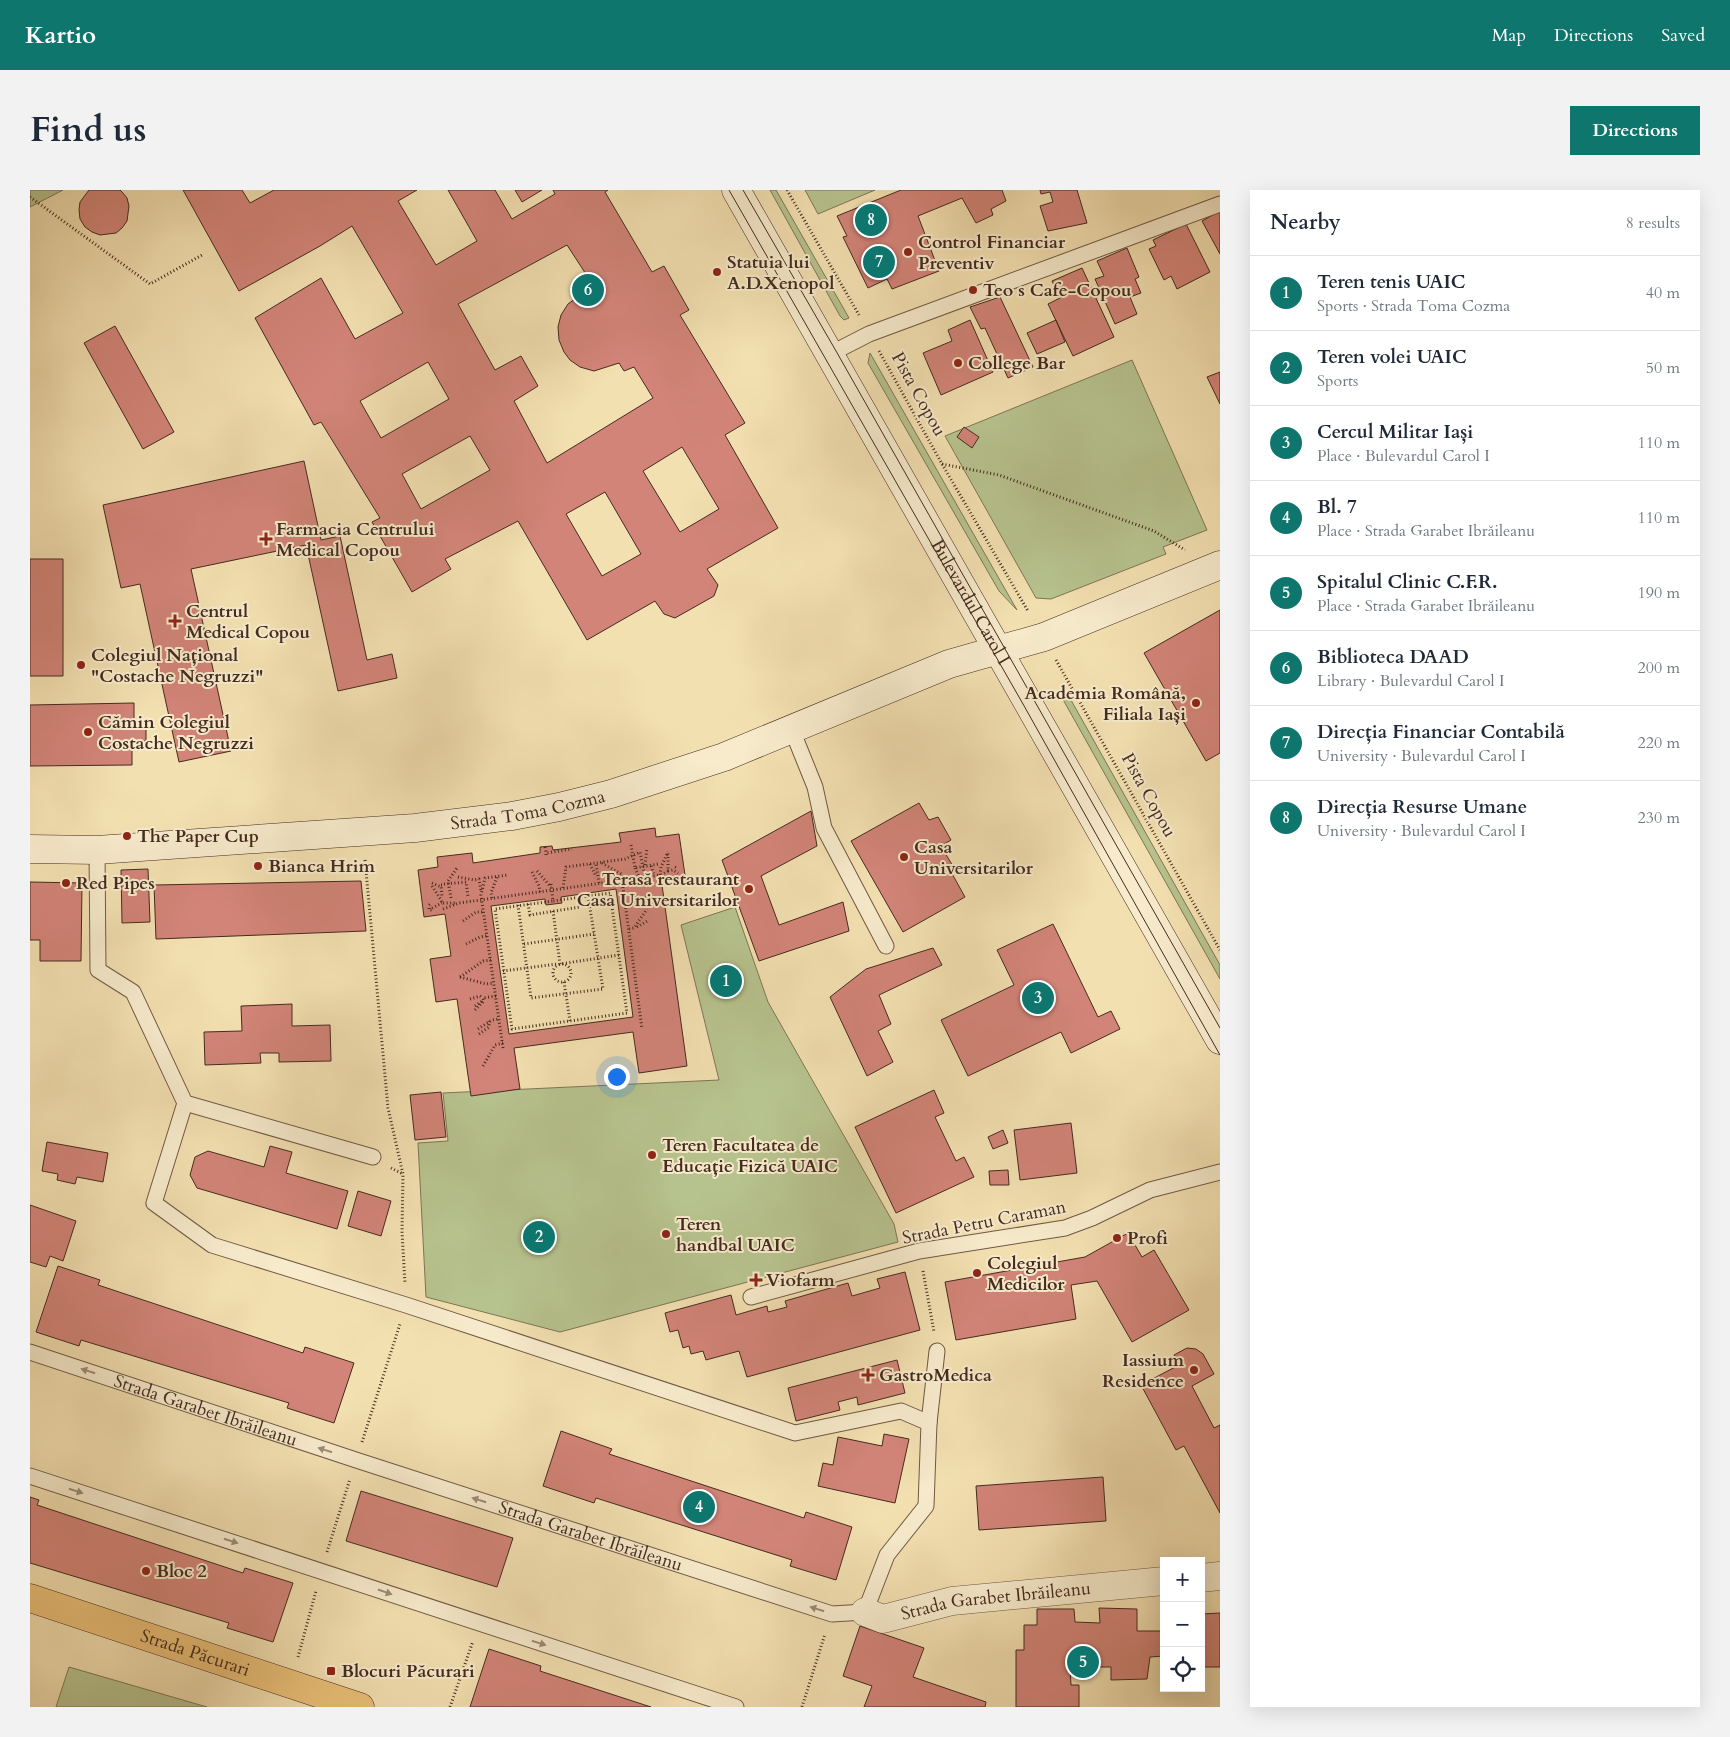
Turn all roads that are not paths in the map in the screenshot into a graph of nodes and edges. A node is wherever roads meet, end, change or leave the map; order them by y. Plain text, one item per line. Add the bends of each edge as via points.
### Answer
1 (736, 190) edge
2 (1220, 204) edge
3 (830, 354) junction
4 (1220, 565) edge
5 (999, 650) junction
6 (792, 730) junction
7 (30, 848) edge
8 (97, 850) junction
9 (886, 946) dead end
10 (1220, 1040) edge
11 (185, 1103) junction
12 (373, 1157) dead end
13 (1220, 1172) edge
14 (751, 1296) dead end
15 (937, 1351) road end
16 (30, 1352) edge
17 (928, 1422) junction
18 (30, 1476) edge
19 (1220, 1576) edge
20 (1205, 1578) edge
21 (1160, 1582) edge
22 (30, 1598) edge
23 (865, 1612) junction
24 (360, 1707) edge
25 (736, 1707) edge

1 - 3 street, Bulevardul Carol I
2 - 3 lane via 869,334
3 - 5 street, Bulevardul Carol I
4 - 5 street, Strada Toma Cozma via 1044,637
5 - 6 street, Strada Toma Cozma via 949,664
5 - 10 street, Bulevardul Carol I
6 - 8 street, Strada Toma Cozma via 724,757 611,794 512,816 415,828
6 - 9 lane via 815,787 824,828
7 - 8 street, Strada Toma Cozma
8 - 11 lane via 98,970 133,992
11 - 12 lane
11 - 17 lane via 154,1203 212,1245 406,1305 795,1434 901,1411
13 - 14 lane, Strada Petru Caraman via 1150,1190 1065,1228 919,1251
15 - 17 lane
23 -> 16 lane, Strada Garabet Ibrăileanu via 832,1614
17 - 23 lane via 926,1506 887,1556
18 -> 25 lane
19 - 20 street
21 - 23 street, Strada Garabet Ibrăileanu via 952,1601 884,1619
22 - 24 main road, Strada Păcurari

